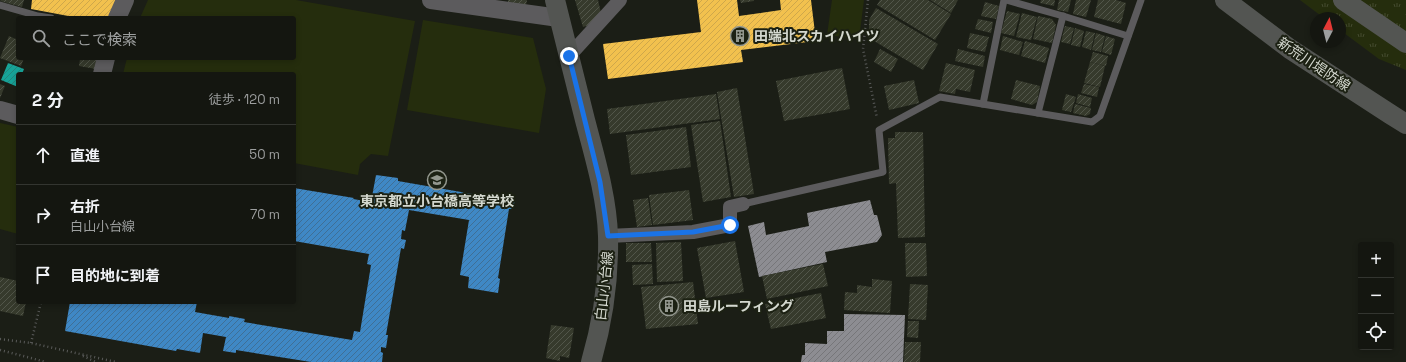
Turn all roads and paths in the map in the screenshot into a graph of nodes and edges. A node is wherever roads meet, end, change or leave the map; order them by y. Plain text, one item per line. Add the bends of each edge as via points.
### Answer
1 (125, 0) edge
2 (432, 0) edge
3 (620, 0) edge
4 (868, 0) edge
5 (1005, 0) edge
6 (1141, 0) edge
7 (1225, 0) edge
8 (1343, 0) edge
9 (453, 2) edge
10 (0, 4) edge
11 (557, 9) edge
12 (38, 16) edge
13 (119, 16) edge
14 (1063, 16) junction
15 (1128, 36) junction
16 (1406, 43) edge
17 (569, 56) junction
18 (106, 60) edge
19 (102, 72) edge
20 (983, 104) junction
21 (0, 110) edge
22 (1038, 113) junction
23 (16, 114) edge
24 (1406, 124) edge
25 (879, 130) junction
26 (743, 204) joint
27 (608, 236) junction
28 (41, 304) edge
29 (0, 339) edge
30 (31, 343) junction
31 (0, 350) edge
32 (79, 354) junction
33 (46, 362) edge
34 (96, 362) edge
35 (116, 362) edge
36 (591, 362) edge

1 - 13 street
2 - 9 street
3 - 17 street
4 - 25 path via 863,49
5 - 14 lane
5 - 20 lane
6 - 15 lane
7 - 24 main road, 新荒川堤防線 via 1290,49
8 - 16 main road
9 - 11 street
10 - 12 lane
11 - 17 main road, 白山小台線
14 - 15 lane
14 - 22 lane
15 - 22 lane via 1100,116 1092,122
17 - 27 main road, 白山小台線 via 600,182
18 - 19 street
20 - 22 lane
20 - 25 lane via 940,97
21 - 23 street
25 - 26 lane via 883,172
26 - 27 street via 730,207 730,225 693,232
27 - 36 main road, 白山小台線 via 604,309
28 - 30 path
29 - 30 path
30 - 32 path
31 - 33 path
32 - 34 path
32 - 35 path

